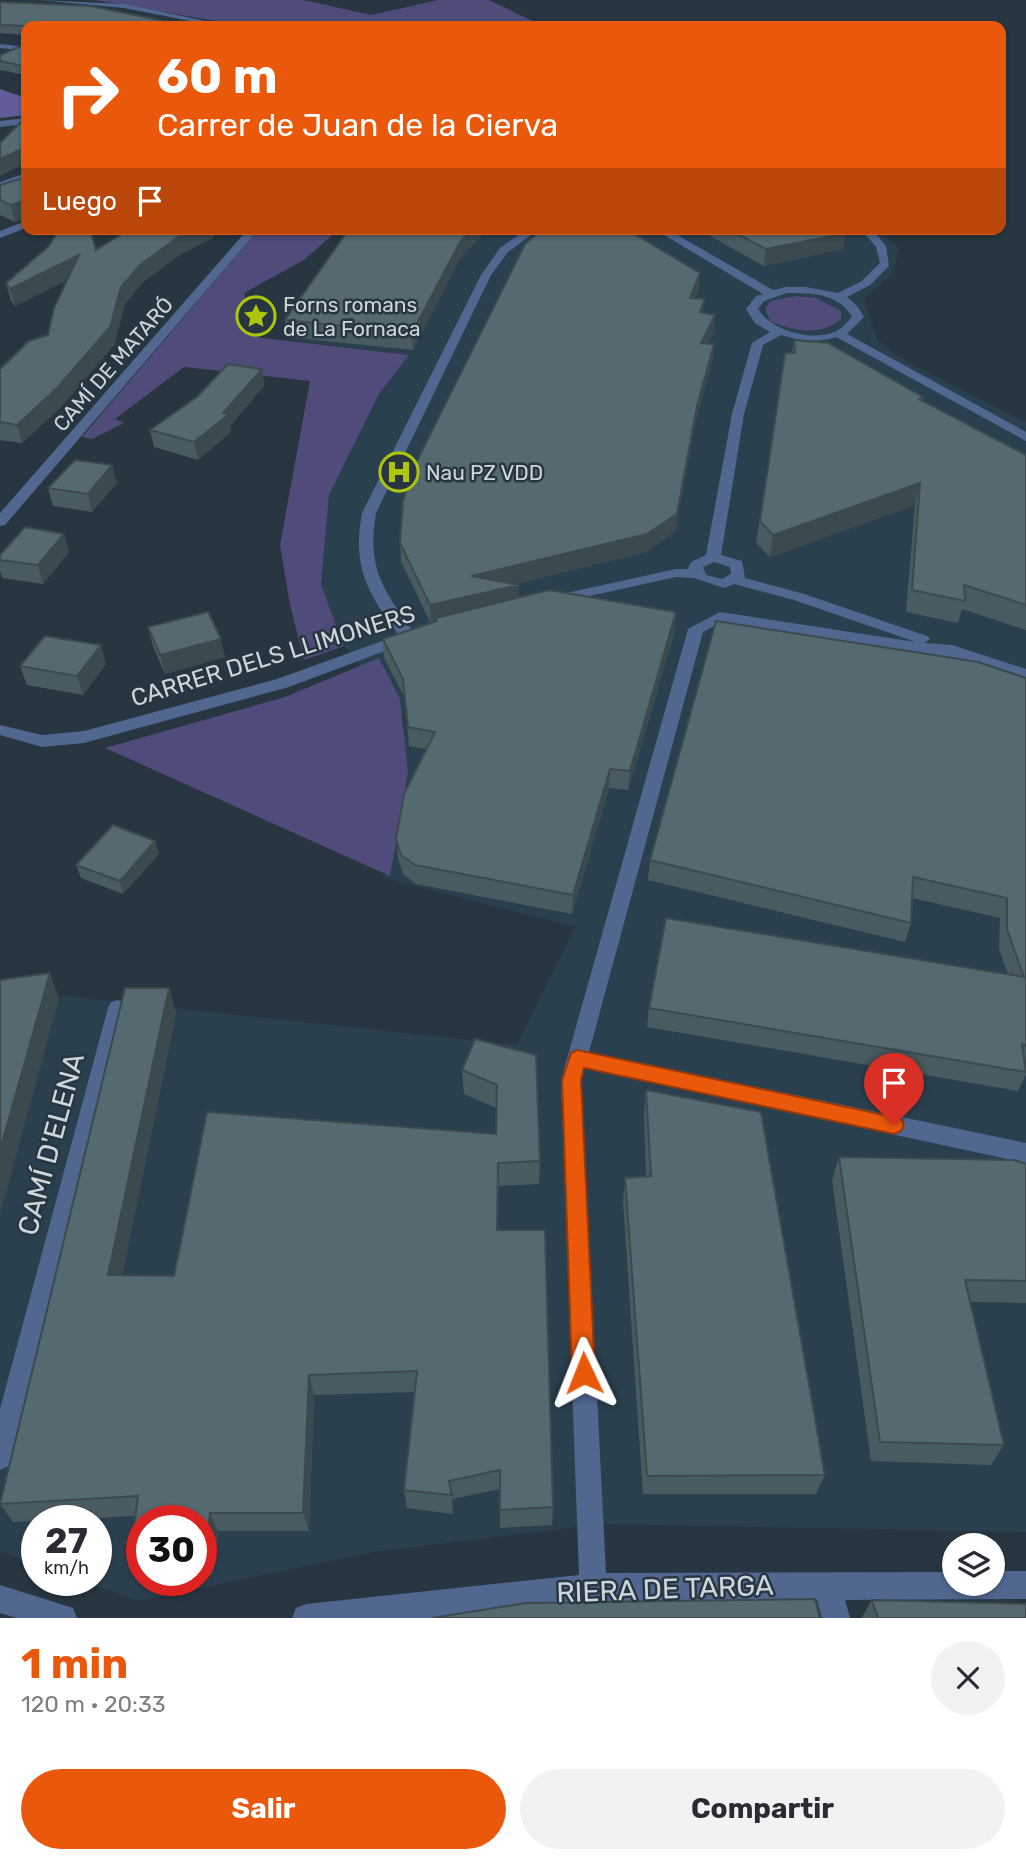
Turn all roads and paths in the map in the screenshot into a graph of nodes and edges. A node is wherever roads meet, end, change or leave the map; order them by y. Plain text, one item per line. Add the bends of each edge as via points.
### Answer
1 (42, 0) edge
2 (200, 21) edge
3 (0, 46) edge
4 (21, 48) edge
5 (21, 122) edge
6 (0, 124) edge
7 (21, 178) edge
8 (0, 185) edge
9 (21, 225) edge
10 (0, 235) edge
11 (249, 235) edge
12 (525, 235) edge
13 (670, 235) edge
14 (871, 235) edge
15 (771, 293) junction
16 (838, 297) junction
17 (778, 332) junction
18 (838, 334) junction
19 (1026, 437) edge
20 (3, 516) edge
21 (713, 557) junction
22 (697, 574) junction
23 (735, 580) junction
24 (539, 604) edge
25 (962, 654) junction
26 (1026, 674) edge
27 (0, 730) edge
28 (118, 1008) edge
29 (577, 1058) junction
30 (1026, 1153) edge
31 (0, 1457) edge
32 (1026, 1585) edge
33 (827, 1586) junction
34 (593, 1587) junction
35 (0, 1599) edge
36 (363, 1615) edge
37 (63, 1618) edge
38 (306, 1618) edge
39 (836, 1618) edge

1 - 2 street via 124,6
3 - 4 street
5 - 6 street
7 - 8 street
9 - 10 street
11 - 20 street, CAMÍ DE MATARÓ
12 - 27 street, CARRER DELS LLIMONERS via 504,250 486,275 369,513 363,539 367,572 386,608 415,635 283,683 84,737 43,741
13 - 15 street
14 - 16 street via 881,246 885,264 866,284
15 - 16 street via 804,290
15 - 17 street via 753,303 751,311 763,326
16 - 18 street via 850,304 858,317 855,325
17 - 18 street via 808,337
17 - 21 street via 758,342 738,414
18 - 19 street
21 - 22 street via 696,565
21 - 23 street via 737,564 741,572
22 - 23 street via 716,583
22 - 24 street via 676,573
23 - 25 street via 799,597
25 - 26 street
25 - 29 street via 720,617 696,629
28 - 31 street, CAMÍ D'ELENA
29 - 30 street
29 - 34 street via 571,1080
32 - 33 street, RIERA DE TARGA
33 - 34 street, RIERA DE TARGA
33 - 39 street
34 - 36 street, RIERA DE TARGA
35 - 37 street
36 - 38 street, RIERA DE TARGA

